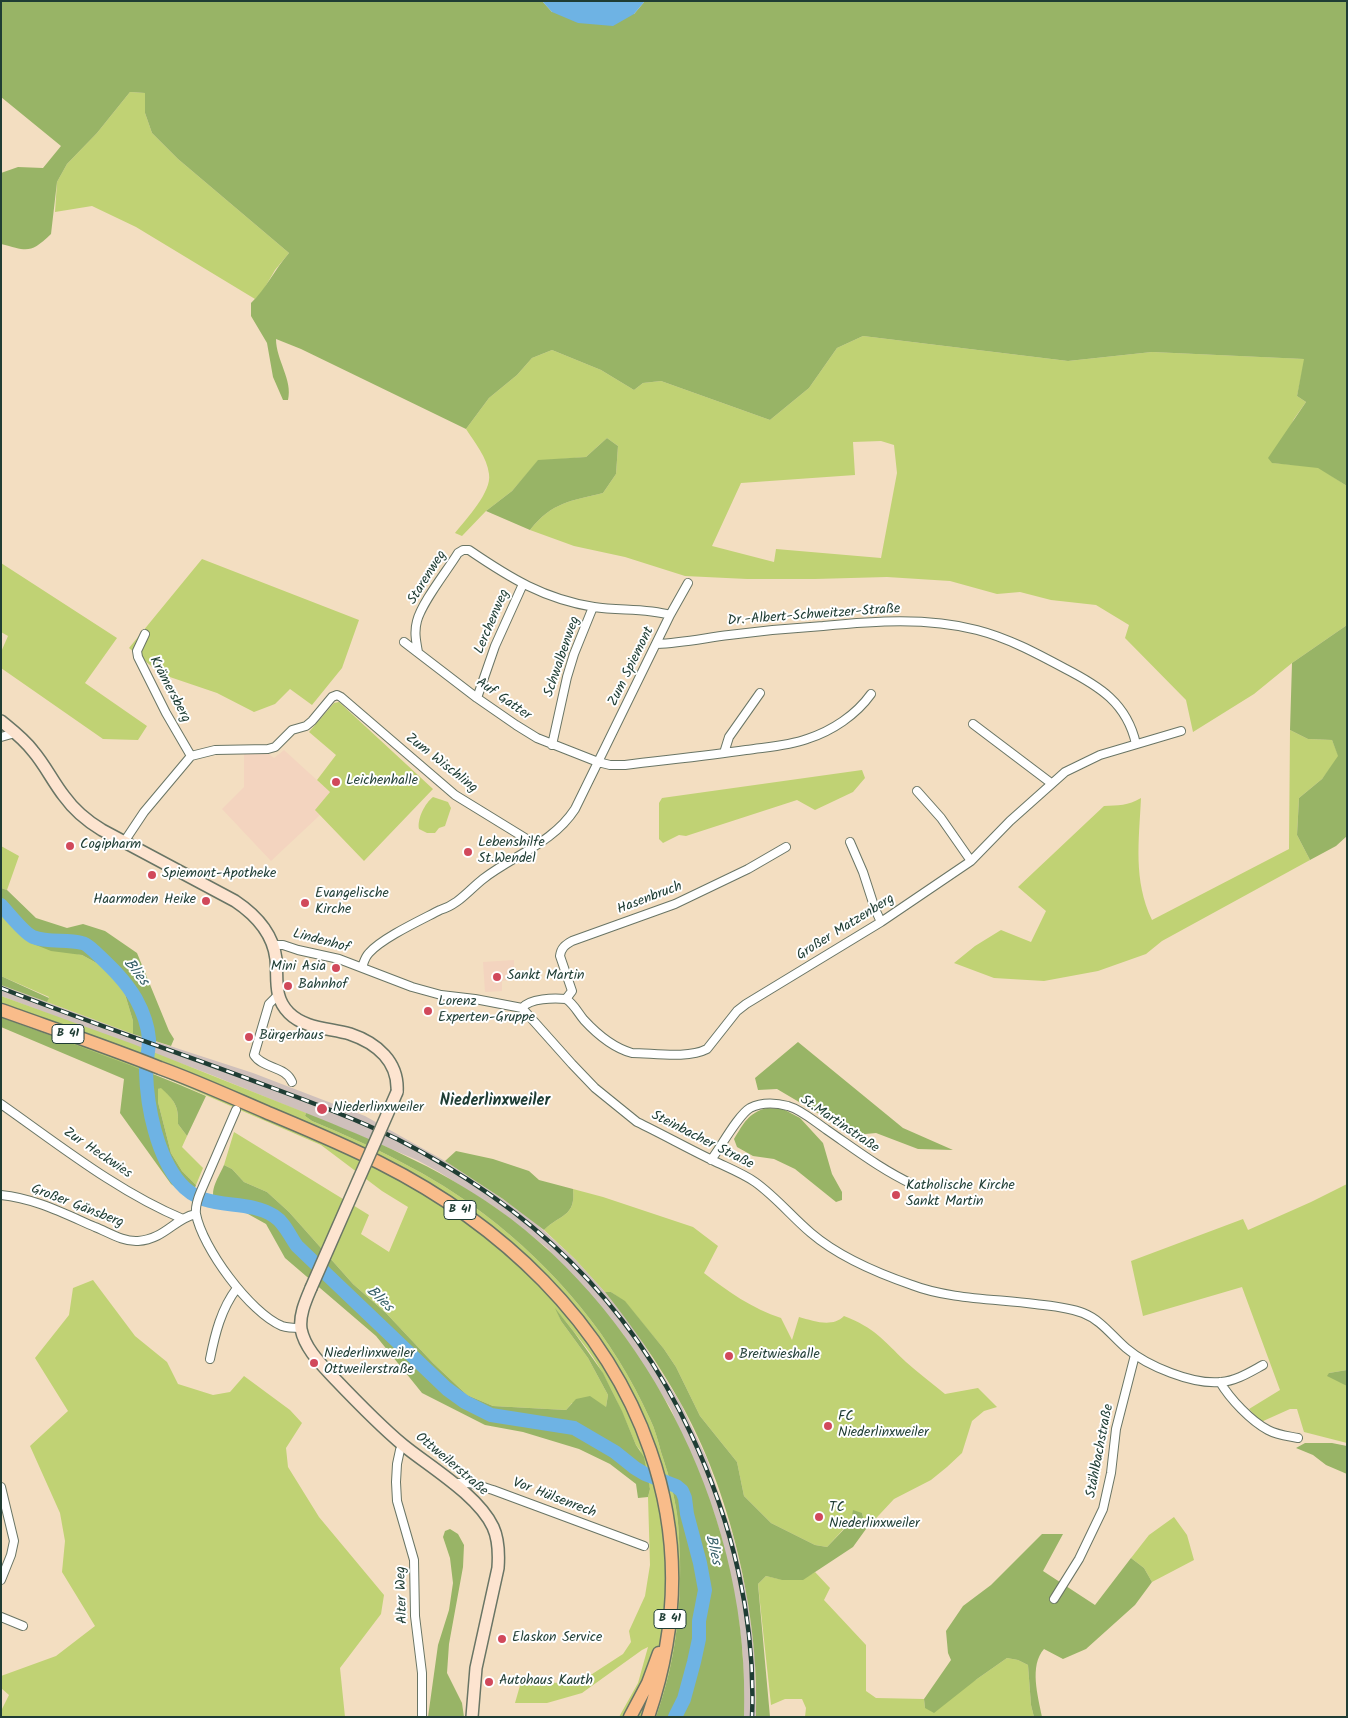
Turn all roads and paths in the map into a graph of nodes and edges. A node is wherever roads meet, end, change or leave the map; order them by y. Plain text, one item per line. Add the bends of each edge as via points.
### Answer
1 (688, 583) dead end
2 (523, 584) junction
3 (593, 607) junction
4 (670, 615) junction
5 (145, 634) dead end
6 (404, 642) dead end
7 (657, 644) junction
8 (418, 652) junction
9 (760, 693) dead end
10 (872, 694) dead end
11 (477, 698) junction
12 (1, 721) edge
13 (974, 724) dead end
14 (1181, 731) dead end
15 (16, 732) junction
16 (1, 737) edge
17 (552, 744) junction
18 (1136, 744) junction
19 (724, 753) junction
20 (191, 756) junction
21 (598, 762) junction
22 (1051, 783) junction
23 (917, 791) dead end
24 (124, 842) junction
25 (850, 842) dead end
26 (534, 846) junction
27 (786, 847) dead end
28 (971, 861) junction
29 (881, 922) junction
30 (272, 945) junction
31 (362, 967) junction
32 (278, 995) junction
33 (566, 998) junction
34 (522, 1008) junction
35 (1, 1010) edge
36 (292, 1082) dead end
37 (1, 1104) edge
38 (236, 1110) dead end
39 (711, 1160) junction
40 (914, 1185) dead end
41 (1, 1195) edge
42 (196, 1214) junction
43 (183, 1219) junction
44 (237, 1288) junction
45 (301, 1328) junction
46 (1135, 1355) junction
47 (210, 1359) dead end
48 (1263, 1365) dead end
49 (1220, 1382) junction
50 (1298, 1438) dead end
51 (403, 1444) junction
52 (453, 1484) junction
53 (1, 1487) edge
54 (667, 1518) junction
55 (644, 1546) dead end
56 (1, 1580) edge
57 (1054, 1599) dead end
58 (1, 1617) edge
59 (23, 1626) dead end
60 (422, 1717) edge
61 (472, 1717) edge
62 (630, 1717) edge
63 (648, 1717) edge

1 - 4 street, Zum Spiemont
2 - 3 street
2 - 8 street, Starenweg via 469,550 458,553 417,621
2 - 11 street, Lerchenweg via 497,640
3 - 4 street
3 - 17 street, Schwalbenweg via 567,677
4 - 7 street, Zum Spiemont
5 - 20 street, Krämersberg via 137,651 138,657
6 - 8 street, Auf Gatter
7 - 18 street, Dr.-Albert-Schweitzer-Straße via 876,622 914,621 960,626 1010,642 1101,690 1120,706 1129,720
7 - 21 street, Zum Spiemont
8 - 11 street, Auf Gatter
9 - 19 street via 729,736
10 - 19 street, Auf Gatter via 847,718 806,740
11 - 17 street, Auf Gatter via 516,725
12 - 15 main road
13 - 22 street
14 - 18 street, Großer Matzenberg
15 - 16 street
15 - 24 main road via 78,812
17 - 21 street, Auf Gatter
18 - 22 street, Großer Matzenberg via 1089,760
19 - 21 street, Auf Gatter via 624,765
20 - 24 street via 144,812
20 - 26 street, Zum Wischling via 215,750 276,747 292,730 312,721 332,696 337,695 455,795
21 - 26 street, Zum Spiemont via 568,820
22 - 28 street, Großer Matzenberg
23 - 28 street via 941,818
24 - 30 main road via 235,901 261,924
25 - 29 street
26 - 31 street, Zum Spiemont via 484,878 450,907 381,943 364,959
27 - 33 street, Hasenbruch via 675,904 572,940 560,950 572,991
28 - 29 street, Großer Matzenberg
29 - 33 street, Großer Matzenberg via 746,1004 701,1053 625,1051 598,1033
30 - 31 street, Lindenhof via 283,945
30 - 32 main road
31 - 34 street via 442,995
32 - 36 street via 270,1004 254,1055 264,1064 287,1074
32 - 45 main road, bridge via 289,1013 298,1020 360,1038 376,1047 395,1071 397,1092 304,1305
33 - 34 street via 531,1002
34 - 39 street, Steinbacher Straße via 595,1088 624,1112
35 - 54 highway, B 41 via 160,1068 324,1136 381,1163 466,1214 554,1291 601,1352 635,1411 657,1470
37 - 43 street, Zur Heckwies via 140,1198
38 - 42 street via 201,1191
39 - 40 street, St.Martinstraße via 743,1113 762,1104 775,1103 790,1106 889,1173
39 - 46 street, Steinbacher Straße via 756,1183 813,1234 881,1273 940,1293 1081,1312 1103,1326
41 - 43 street, Großer Gänsberg via 27,1199 127,1240 138,1241 162,1234
42 - 43 street, Großer Gänsberg
42 - 44 street via 212,1250
44 - 45 street via 274,1322 289,1328
44 - 47 street via 216,1330
45 - 51 main road, Ottweilerstraße via 308,1348 321,1364
46 - 49 street, Steinbacher Straße via 1182,1377
46 - 57 street, Stählbachstraße via 1118,1420 1103,1509 1079,1559
48 - 49 street, Steinbacher Straße via 1232,1380
49 - 50 street via 1234,1401 1267,1430
51 - 52 main road, Ottweilerstraße
51 - 60 street, Alter Weg via 397,1464 397,1501 414,1560
52 - 55 street, Vor Hülsenrech via 467,1482 493,1490
52 - 61 main road, Ottweilerstraße via 482,1511 492,1526 499,1553 474,1687
53 - 56 street via 14,1541 12,1555
54 - 62 highway via 669,1574 659,1651 648,1683
54 - 63 highway, B 41 via 672,1575 669,1634 660,1681
58 - 59 street

